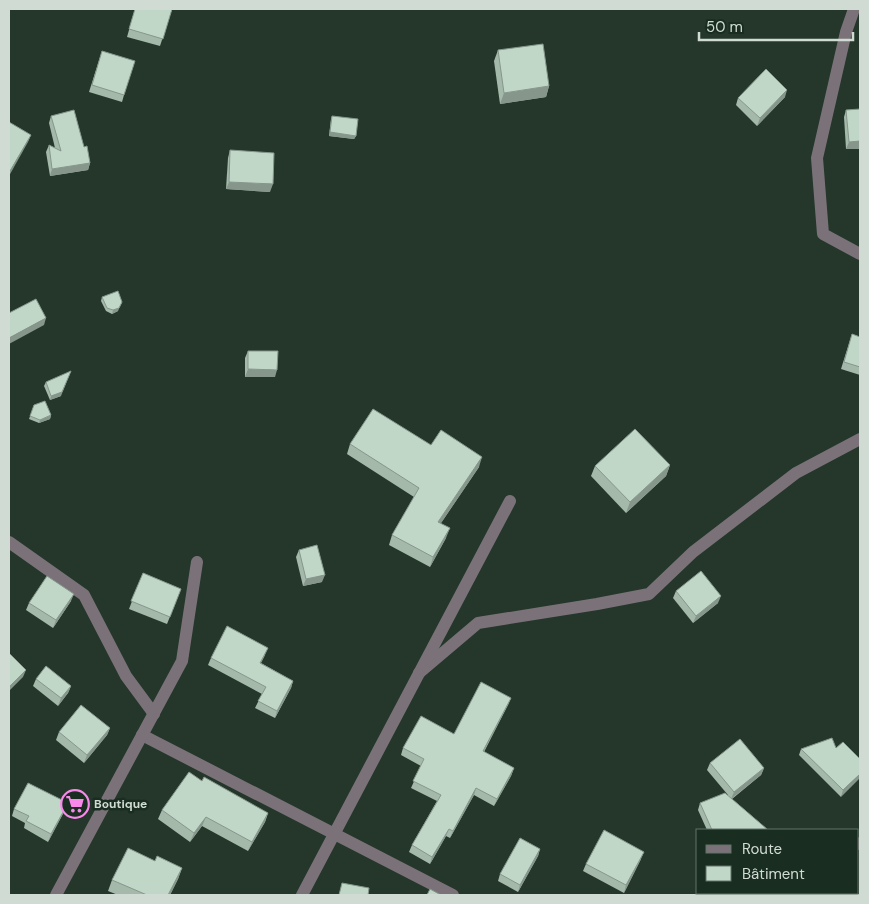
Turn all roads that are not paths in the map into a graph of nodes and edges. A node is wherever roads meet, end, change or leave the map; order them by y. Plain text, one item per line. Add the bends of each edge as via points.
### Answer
1 (854, 9) edge
2 (860, 254) edge
3 (860, 439) edge
4 (510, 501) dead end
5 (9, 542) edge
6 (197, 562) dead end
7 (419, 673) junction
8 (154, 714) junction
9 (142, 735) junction
10 (333, 835) junction
11 (56, 895) edge
12 (302, 895) edge
13 (453, 895) edge

1 - 2 street via 817,158 823,234
3 - 7 street via 796,473 693,552 648,594 478,623
4 - 7 street
5 - 8 street via 84,595 126,676
6 - 8 street via 182,661
7 - 10 street
8 - 9 street
9 - 10 street
9 - 11 street
10 - 12 street
10 - 13 street

